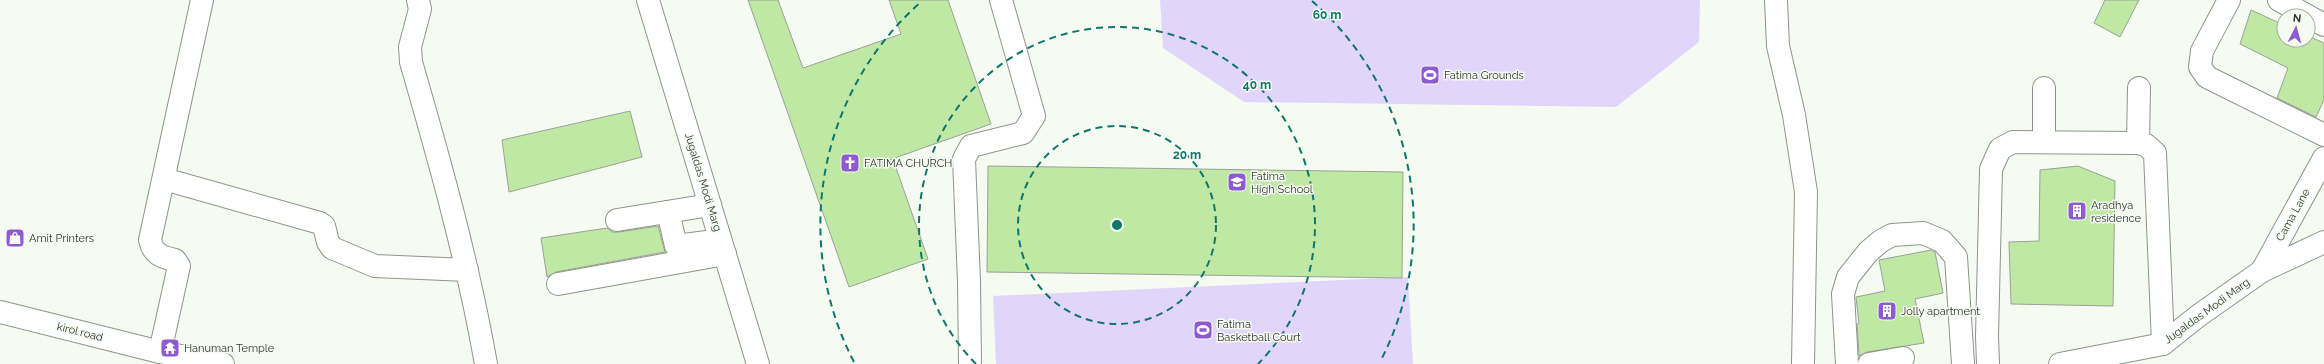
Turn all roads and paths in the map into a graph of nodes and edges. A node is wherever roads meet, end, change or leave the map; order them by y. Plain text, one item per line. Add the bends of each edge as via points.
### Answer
1 (202, 0) edge
2 (418, 0) edge
3 (648, 0) edge
4 (1001, 0) edge
5 (1776, 0) edge
6 (2228, 0) edge
7 (2279, 0) edge
8 (2324, 25) edge
9 (2044, 88) dead end
10 (2139, 88) dead end
11 (2324, 135) edge
12 (2044, 142) junction
13 (2138, 143) junction
14 (2324, 158) edge
15 (164, 179) junction
16 (710, 205) junction
17 (668, 212) junction
18 (617, 220) dead end
19 (2324, 242) edge
20 (723, 247) junction
21 (467, 270) junction
22 (2262, 271) junction
23 (558, 284) dead end
24 (0, 312) edge
25 (2163, 344) junction
26 (160, 352) junction
27 (1903, 358) dead end
28 (223, 364) edge
29 (486, 364) edge
30 (758, 364) edge
31 (970, 364) edge
32 (1803, 364) edge
33 (1846, 364) edge
34 (1870, 364) edge
35 (1963, 364) edge
36 (1988, 364) edge
37 (2060, 364) edge

1 - 15 street
2 - 21 street via 420,9 410,47 411,62 444,176
3 - 16 street, Jugaldas Modi Marg
4 - 31 street via 1034,116 1023,133 971,146 964,158
5 - 32 street via 1778,46 1794,115 1806,192
6 - 11 street via 2202,51 2200,67 2207,77
7 - 8 street
9 - 12 street
10 - 13 street
12 - 13 street
12 - 36 street via 2013,142 2000,149 1991,169 1986,336
13 - 25 street via 2146,145 2155,153
14 - 22 street, Cama Lane
15 - 21 street via 320,223 324,226 332,248 375,266
15 - 26 street via 150,240 152,249 160,257 174,260 179,266
16 - 17 street
16 - 20 street, Jugaldas Modi Marg
17 - 18 street
17 - 20 street via 676,246
19 - 22 street, Jugaldas Modi Marg
20 - 23 street
20 - 30 street, Jugaldas Modi Marg
21 - 29 street
22 - 25 street, Jugaldas Modi Marg
24 - 26 street, kirol road
25 - 37 street, Jugaldas Modi Marg
26 - 28 street, kirol road
27 - 34 street
33 - 35 street via 1842,294 1848,278 1868,252 1881,241 1892,235 1923,233 1942,241 1956,257

